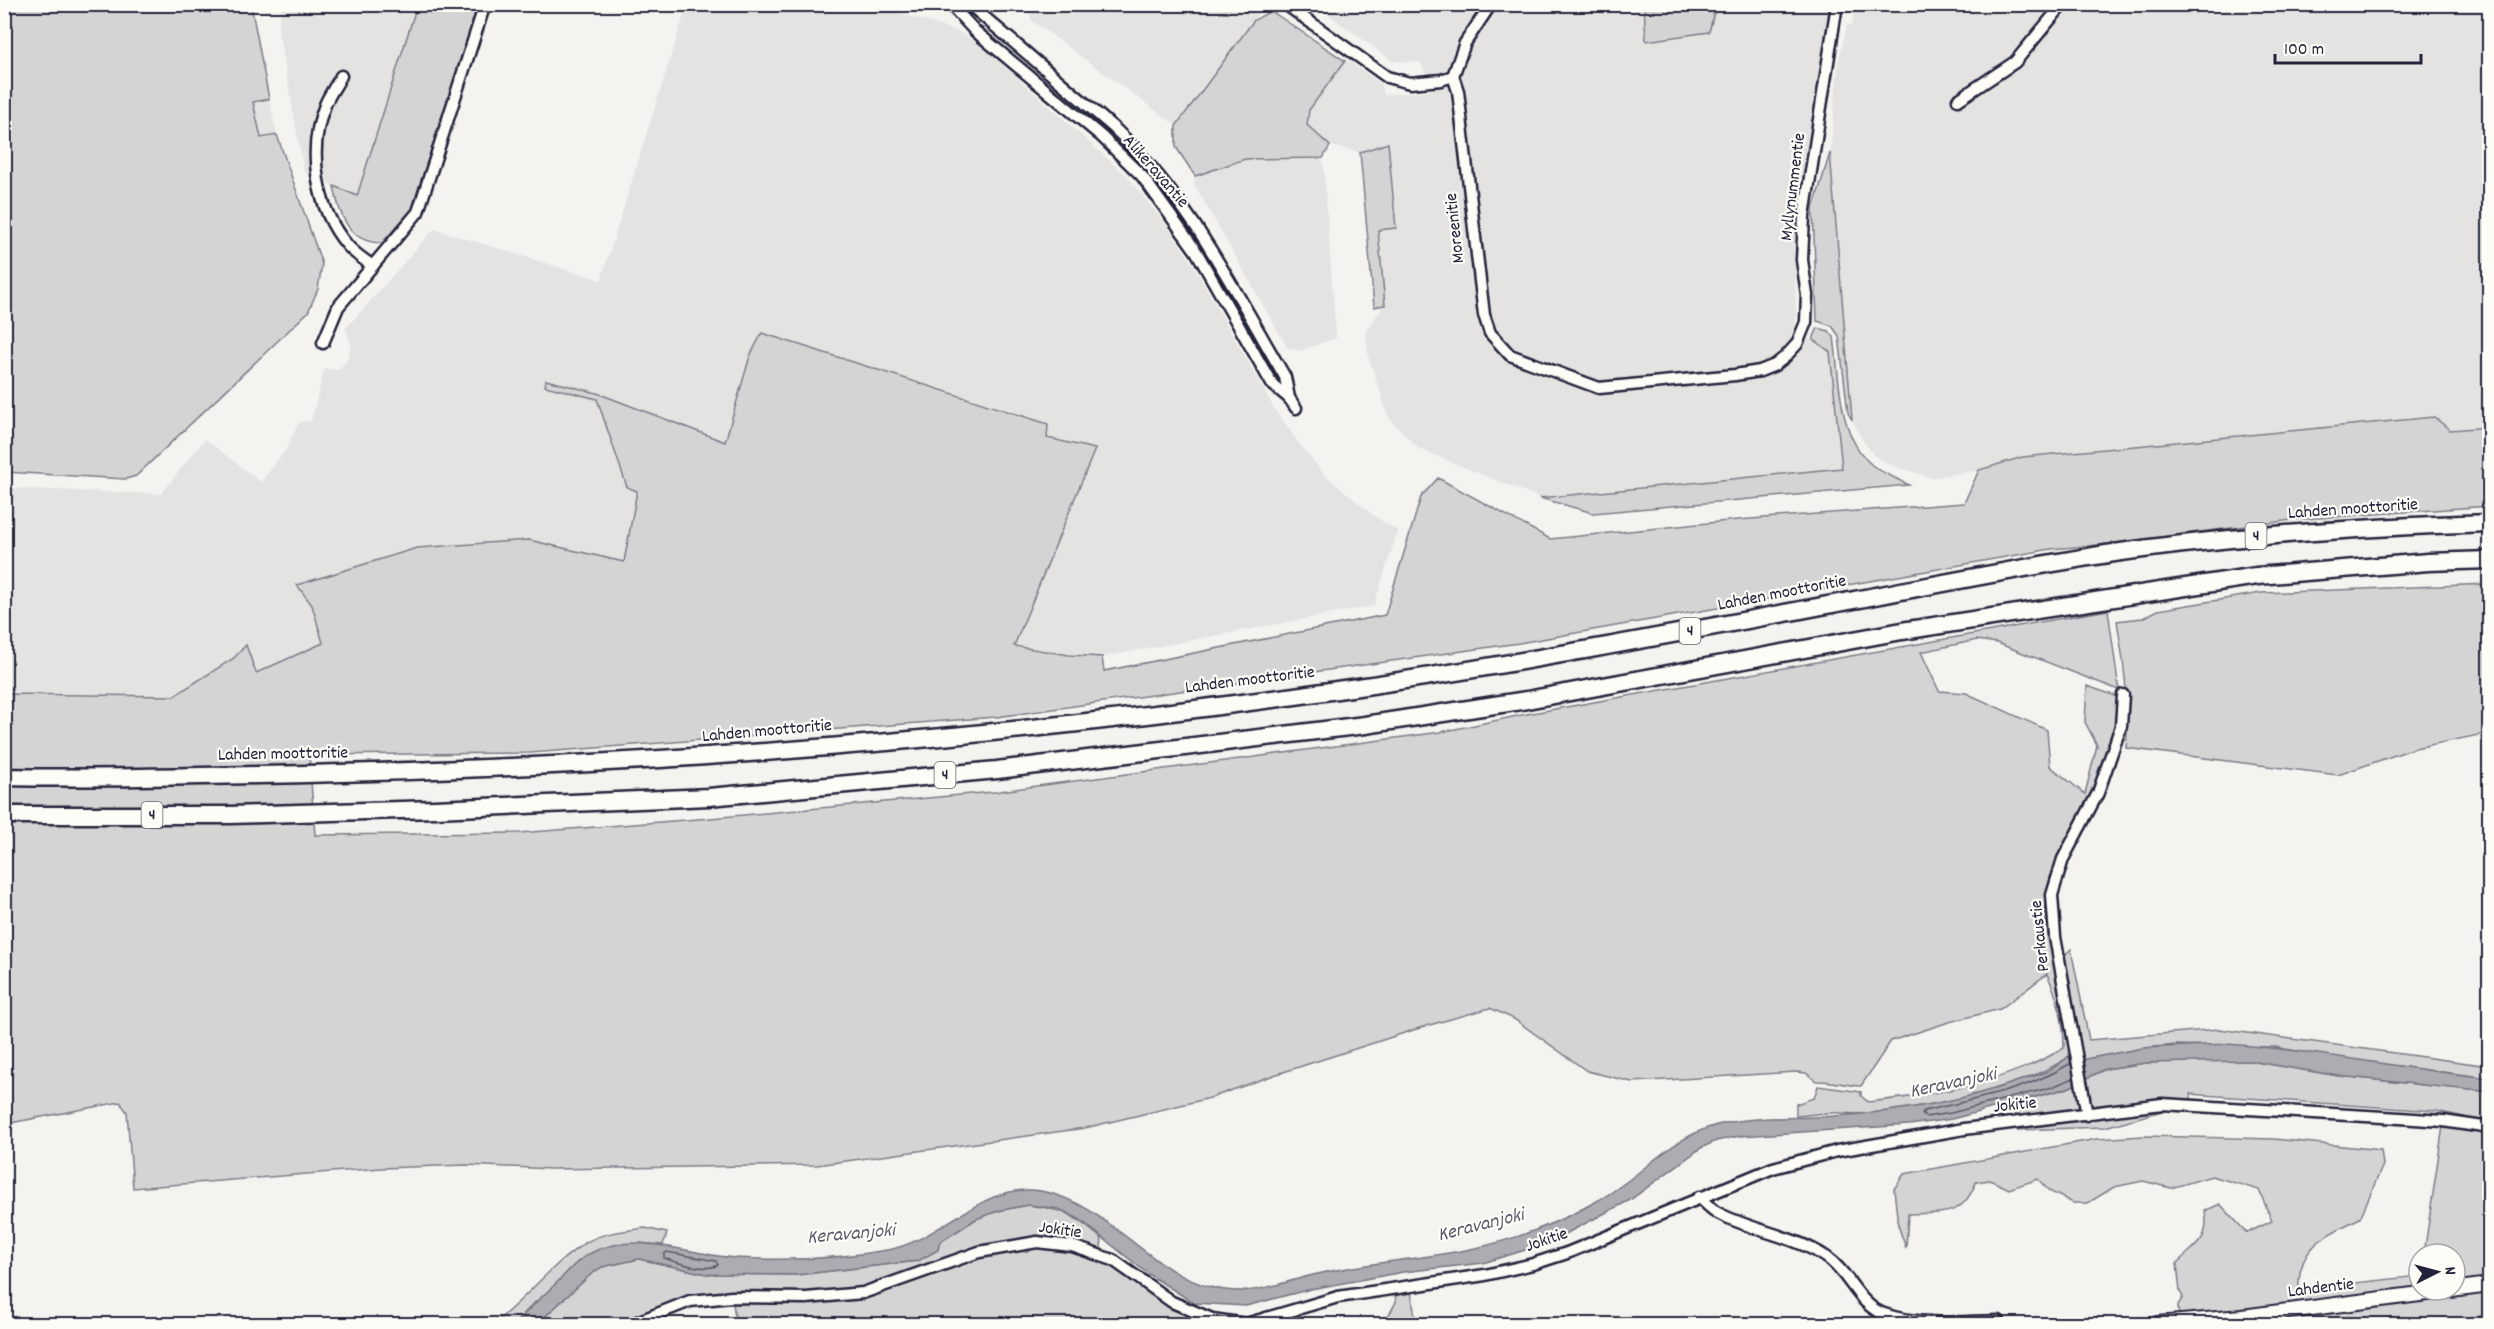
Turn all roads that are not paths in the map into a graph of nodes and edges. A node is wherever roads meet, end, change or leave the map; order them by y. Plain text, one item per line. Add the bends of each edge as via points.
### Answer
1 (485, 4) edge
2 (950, 4) edge
3 (969, 4) edge
4 (1285, 4) edge
5 (1491, 4) edge
6 (1838, 4) edge
7 (2063, 4) edge
8 (340, 76) dead end
9 (1453, 76) junction
10 (1958, 100) dead end
11 (373, 266) junction
12 (323, 343) dead end
13 (1599, 388) joint
14 (1289, 398) junction
15 (1296, 408) dead end
16 (2490, 514) edge
17 (2490, 523) edge
18 (2393, 526) junction
19 (2490, 560) edge
20 (2464, 561) junction
21 (2490, 570) edge
22 (2123, 695) dead end
23 (4, 777) edge
24 (4, 815) edge
25 (76, 816) junction
26 (4, 823) edge
27 (2087, 1115) junction
28 (2490, 1128) edge
29 (1699, 1197) junction
30 (2490, 1285) edge
31 (1998, 1321) dead end
32 (632, 1324) edge
33 (2157, 1324) edge

1 - 11 street via 418,212
2 - 14 street, Alikeravantie via 975,31 1101,136 1142,176 1196,251 1272,384
3 - 14 street, Alikeravantie via 1121,134 1166,183 1191,217 1285,377
4 - 9 street via 1387,77 1410,83
5 - 9 street via 1465,43
6 - 13 street, Myllynummentie via 1804,216 1802,260 1807,310 1797,344 1775,365 1760,371
7 - 10 street via 2015,62
8 - 11 street via 325,105 317,140 316,170 324,206 347,245
9 - 13 street, Moreenitie via 1458,91 1480,293 1490,333 1510,355
11 - 12 street via 338,307
14 - 15 street, Alikeravantie
16 - 18 highway
17 - 18 highway, Lahden moottoritie / 4
18 - 23 highway, Lahden moottoritie / 4 via 2120,553 1360,687 999,731 706,757 433,771
19 - 20 highway, 4
20 - 21 highway
20 - 25 highway, 4 via 2256,576 1902,631 1538,698 1365,725 997,770 709,797 435,809
22 - 27 street, Perkaustie via 2121,726 2098,793 2063,859 2052,895 2055,937
24 - 25 highway, 4
25 - 26 highway
27 - 28 street, Jokitie via 2162,1104 2443,1121
27 - 29 street, Jokitie via 1964,1129 1837,1151 1773,1168
29 - 31 street via 1716,1212 1826,1257 1839,1267 1869,1306 1882,1314 1908,1319
29 - 32 street, Jokitie via 1533,1264 1338,1297 1246,1324 1212,1319 1172,1302 1113,1260 1072,1246 1037,1242 980,1251 863,1293 690,1301
30 - 33 main road, Lahdentie

